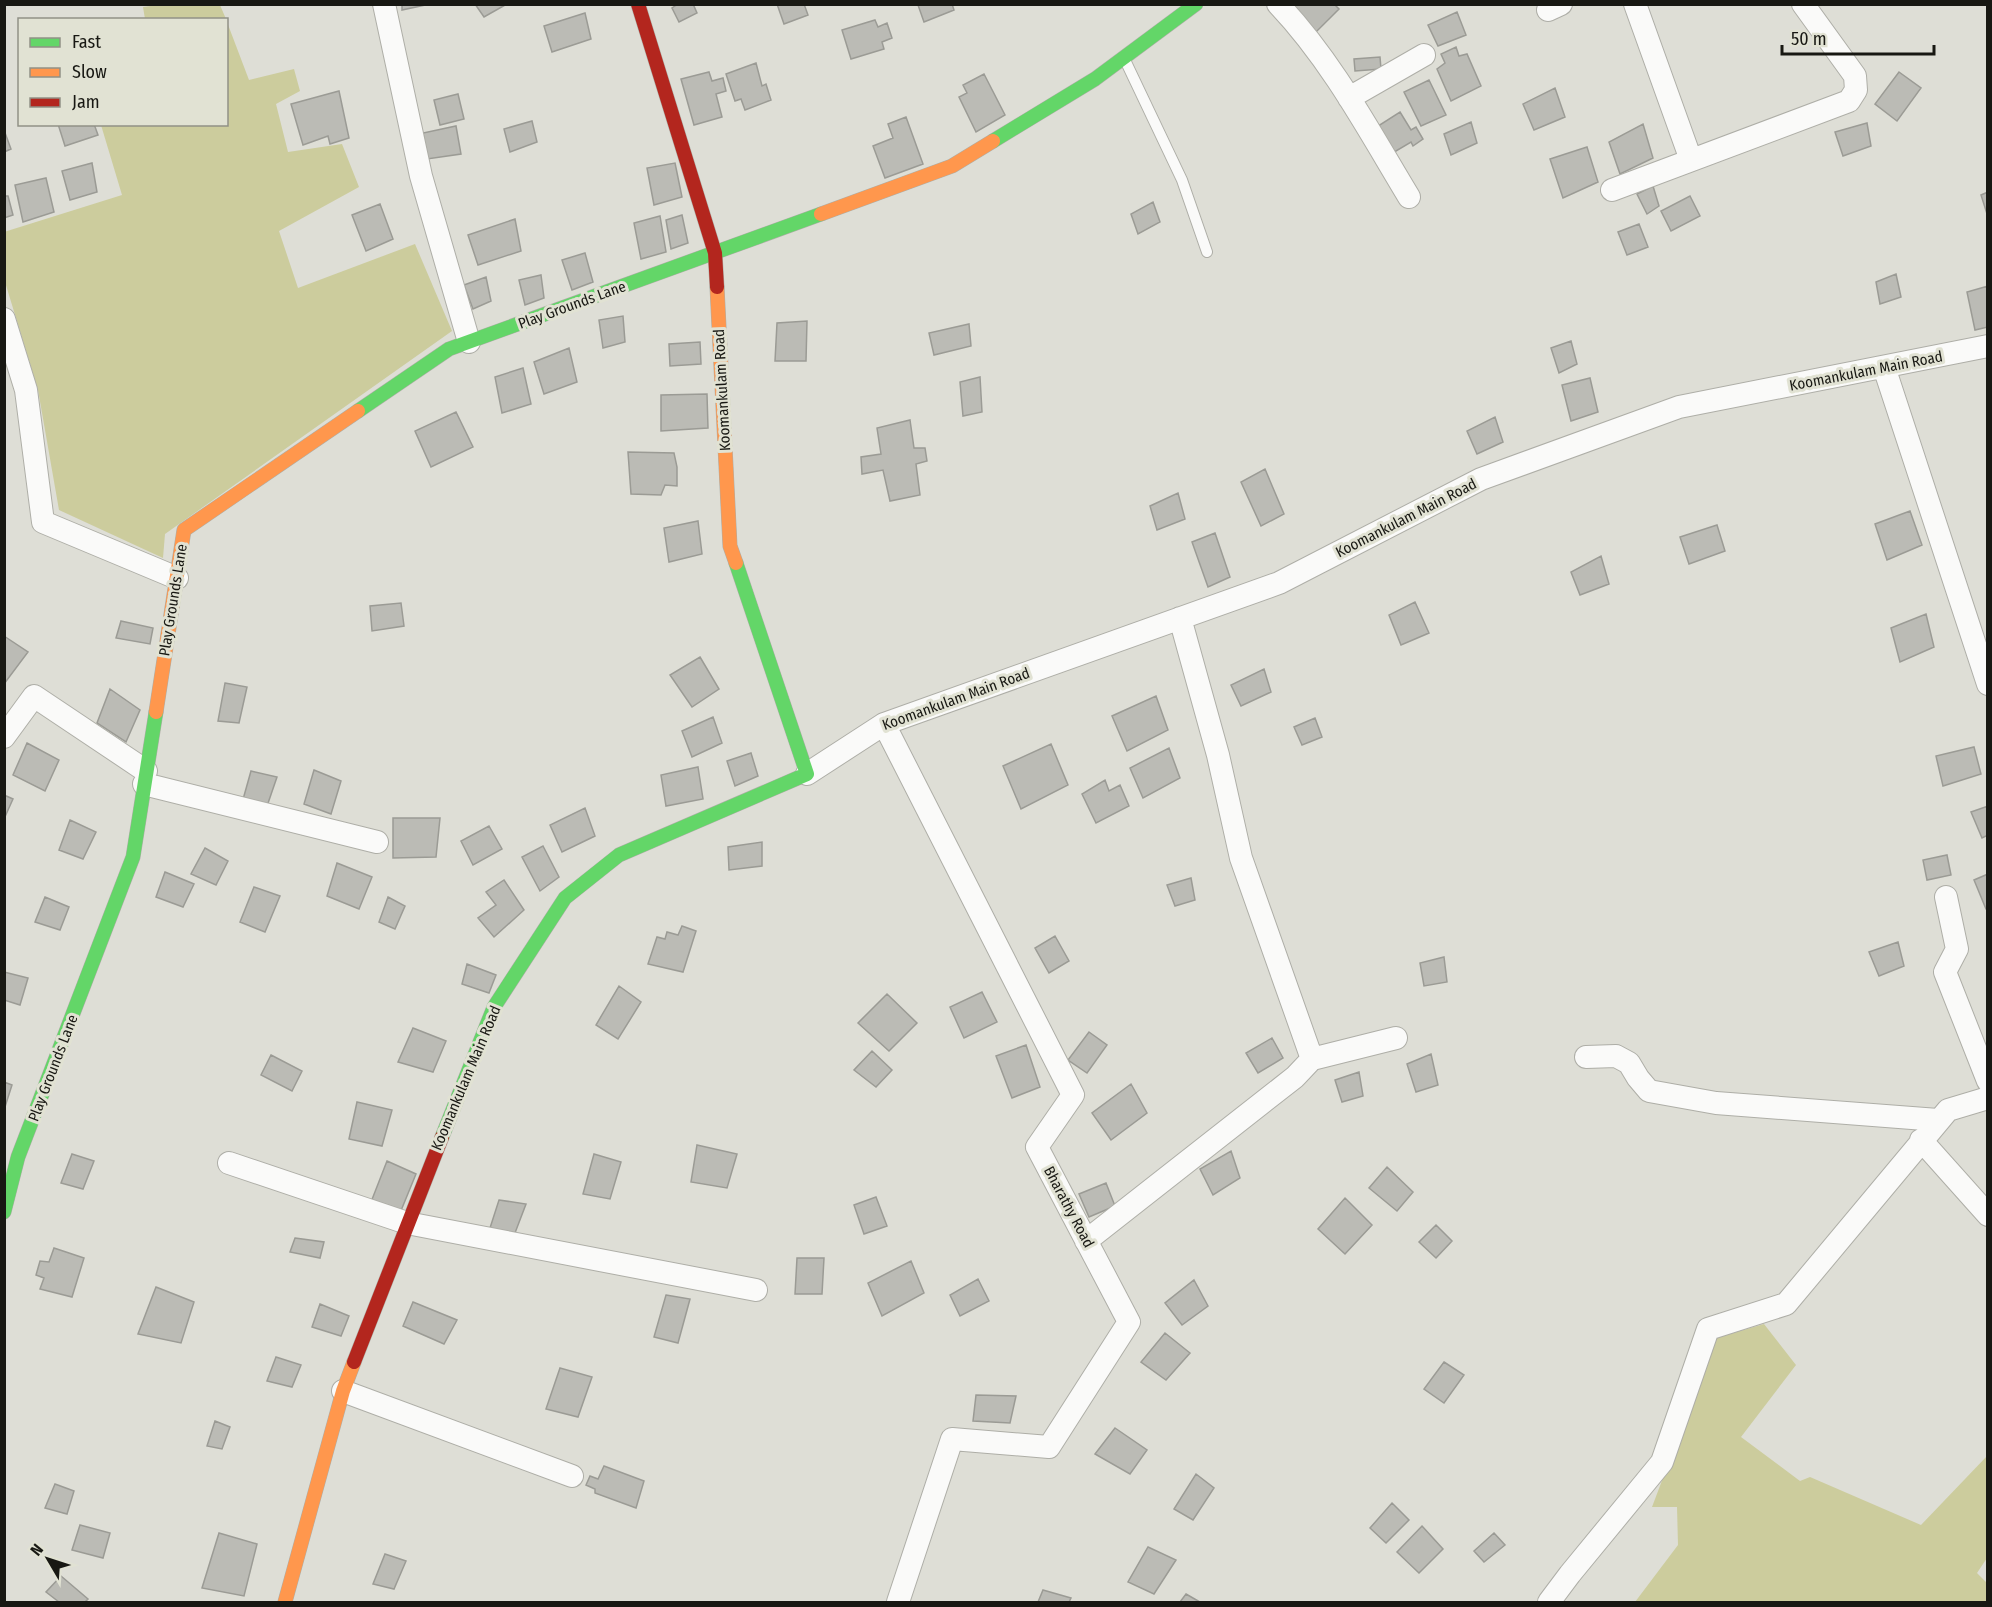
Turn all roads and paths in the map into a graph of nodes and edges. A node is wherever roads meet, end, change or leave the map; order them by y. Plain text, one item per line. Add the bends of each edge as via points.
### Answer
1 (384, 4) edge
2 (638, 4) edge
3 (1196, 4) edge
4 (1278, 4) edge
5 (1635, 4) edge
6 (1803, 4) edge
7 (1424, 56) dead end
8 (1124, 58) junction
9 (1349, 98) junction
10 (1691, 160) junction
11 (1612, 190) dead end
12 (1409, 197) dead end
13 (1207, 252) dead end
14 (715, 253) junction
15 (4, 319) edge
16 (469, 342) junction
17 (1988, 346) edge
18 (1884, 367) junction
19 (177, 578) junction
20 (1180, 618) junction
21 (1988, 684) edge
22 (884, 724) junction
23 (4, 737) edge
24 (807, 774) junction
25 (145, 778) junction
26 (378, 842) dead end
27 (1946, 897) dead end
28 (1396, 1038) dead end
29 (1586, 1057) dead end
30 (1312, 1059) junction
31 (1988, 1081) edge
32 (1988, 1098) edge
33 (1938, 1120) junction
34 (1921, 1140) junction
35 (14, 1143) edge
36 (229, 1163) dead end
37 (4, 1212) edge
38 (1988, 1215) edge
39 (407, 1223) junction
40 (1086, 1241) junction
41 (756, 1290) dead end
42 (343, 1391) junction
43 (572, 1476) dead end
44 (285, 1602) edge
45 (898, 1602) edge
46 (1549, 1602) edge

1 - 16 street via 421,176
2 - 14 street, Koomankulam Road
3 - 8 street, Play Grounds Lane
4 - 9 street
5 - 10 street
6 - 10 street via 1855,76 1856,90 1849,101
7 - 9 street
8 - 13 lane via 1182,180
8 - 14 street, Play Grounds Lane via 1095,80 952,166
9 - 12 street
10 - 11 street
14 - 16 street, Play Grounds Lane
14 - 24 street, Koomankulam Road via 730,546
15 - 19 street via 26,390 43,522
16 - 19 street, Play Grounds Lane via 449,349 184,530
17 - 18 street, Koomankulam Main Road
18 - 20 street, Koomankulam Main Road via 1679,407 1481,480 1279,583
18 - 21 street
19 - 25 street, Play Grounds Lane
20 - 22 street, Koomankulam Main Road
20 - 30 street via 1218,755 1241,858
22 - 24 street, Koomankulam Main Road
22 - 40 street, Bharathy Road via 1073,1095 1037,1147
23 - 25 street via 34,696
24 - 39 street, Koomankulam Main Road via 619,855 564,898 494,1007
25 - 26 street
25 - 35 street, Play Grounds Lane via 133,857
27 - 31 street via 1957,949 1945,972
28 - 30 street
29 - 33 street via 1616,1056 1629,1063 1649,1091 1716,1103
30 - 40 street via 1295,1077
32 - 33 street via 1948,1110
33 - 34 street
34 - 38 street
34 - 46 street via 1786,1304 1707,1329 1662,1462
35 - 37 street, Play Grounds Lane
36 - 39 street
39 - 41 street
39 - 42 street, Koomankulam Main Road
40 - 45 street, Bharathy Road via 1129,1322 1049,1447 952,1439
42 - 43 street
42 - 44 street, Koomankulam Main Road

